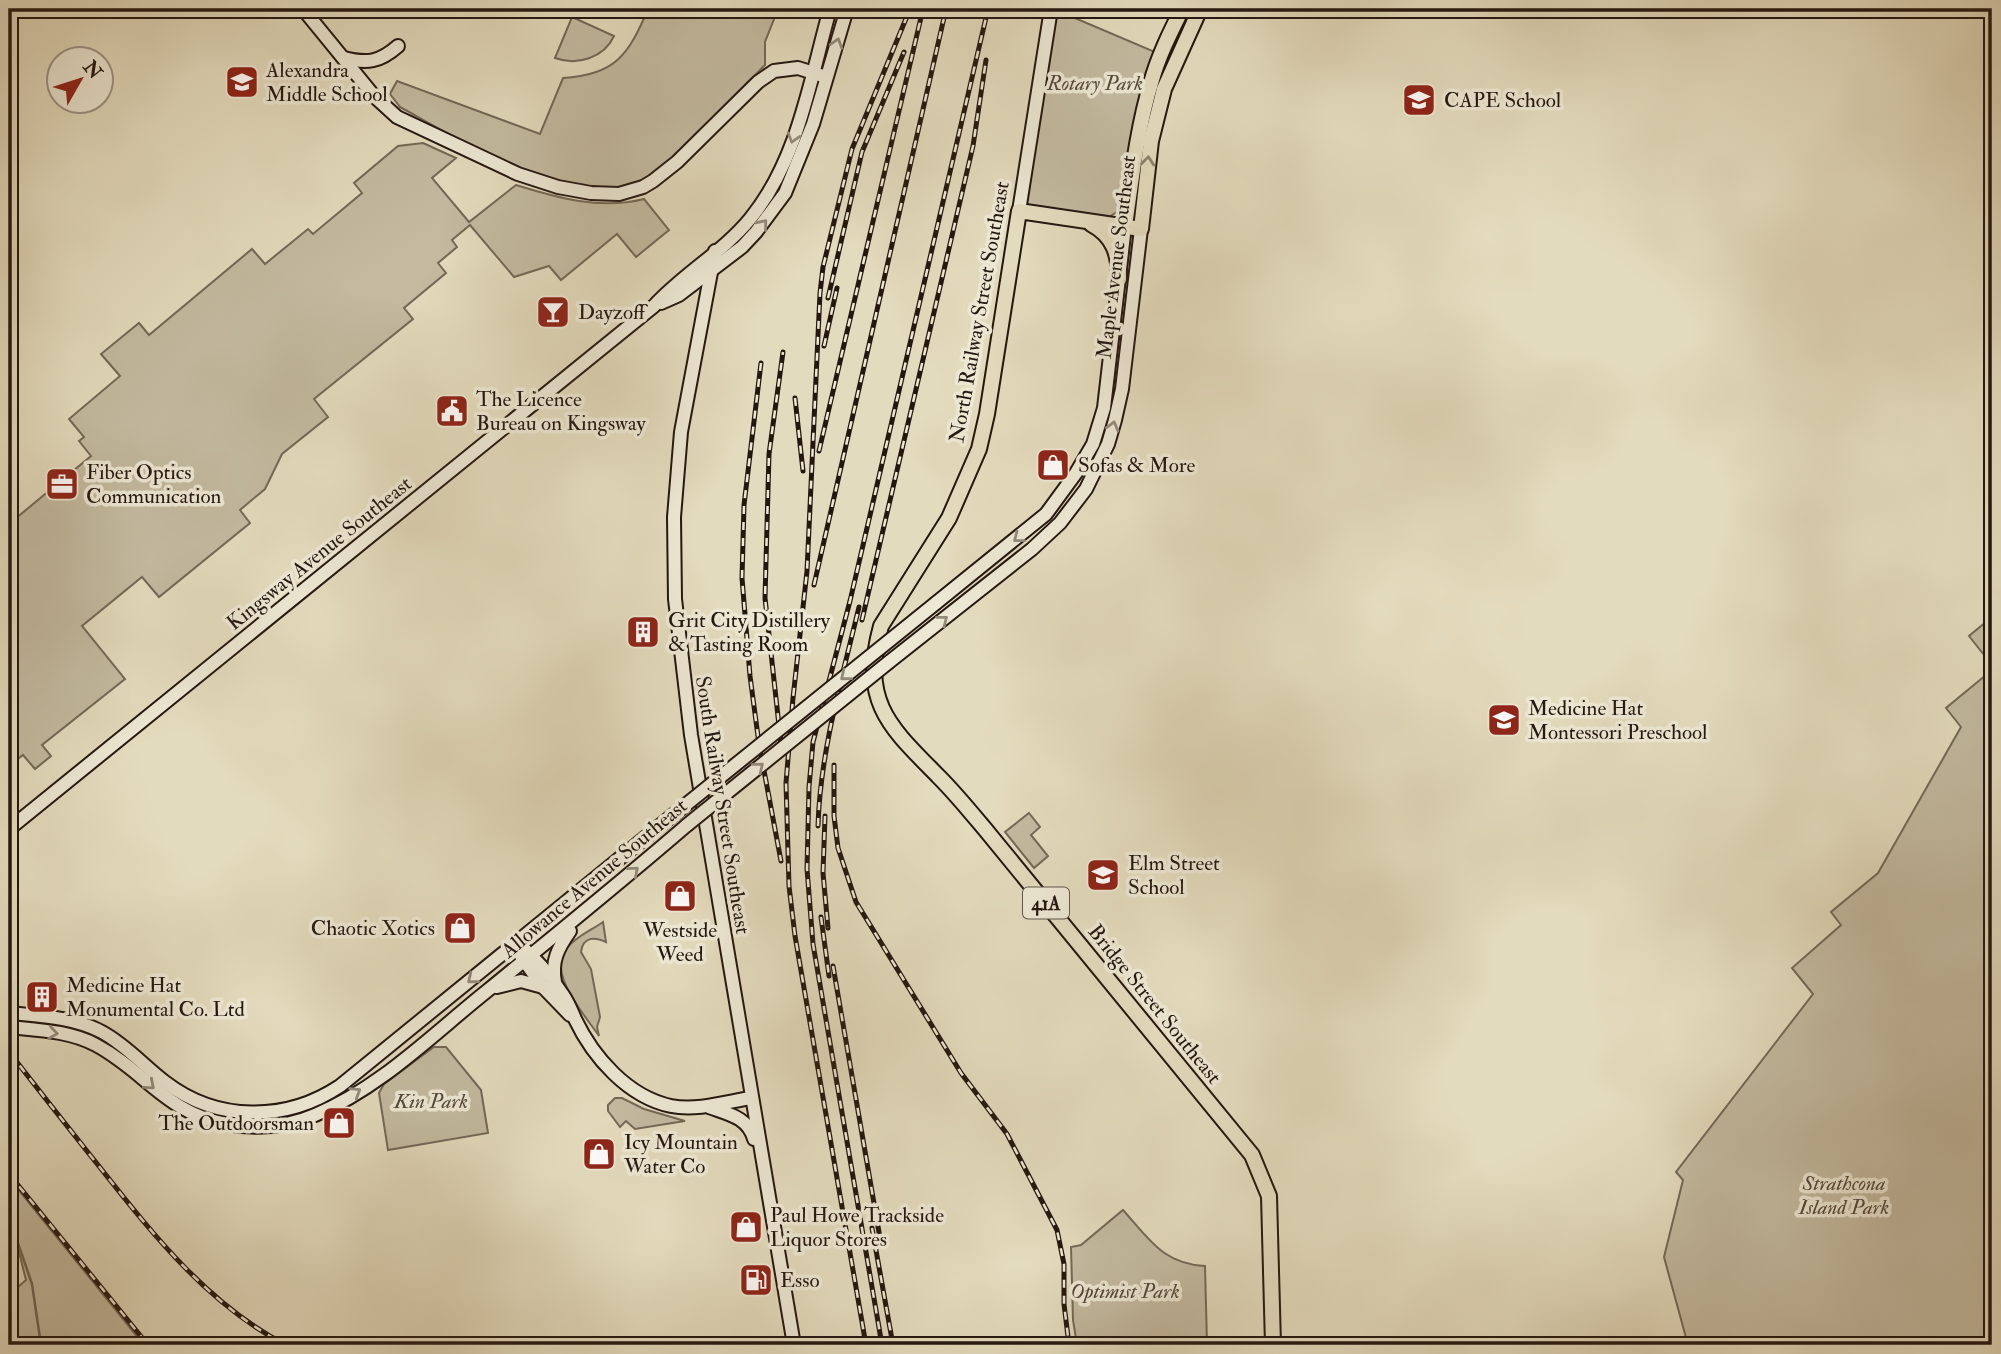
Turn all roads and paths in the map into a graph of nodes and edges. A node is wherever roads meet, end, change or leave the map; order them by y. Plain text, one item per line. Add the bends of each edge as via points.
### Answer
1 (303, 9) edge
2 (830, 9) edge
3 (847, 9) edge
4 (1051, 9) edge
5 (1182, 9) edge
6 (1200, 9) edge
7 (398, 46) dead end
8 (344, 58) junction
9 (820, 75) junction
10 (1019, 211) junction
11 (1084, 220) junction
12 (1125, 226) junction
13 (1141, 229) junction
14 (715, 251) junction
15 (713, 270) junction
16 (1119, 279) junction
17 (679, 295) junction
18 (654, 306) junction
19 (702, 319) junction
20 (1066, 489) joint
21 (1072, 509) joint
22 (877, 641) joint
23 (9, 829) edge
24 (582, 915) junction
25 (517, 943) junction
26 (528, 958) junction
27 (550, 986) junction
28 (486, 991) junction
29 (9, 1013) edge
30 (11, 1024) edge
31 (751, 1098) junction
32 (705, 1106) junction
33 (249, 1119) junction
34 (765, 1174) junction
35 (794, 1345) edge
36 (1273, 1345) edge

1 - 8 main road
2 - 9 main road
9 -> 3 main road
4 - 10 main road, North Railway Street Southeast
5 - 12 main road, Maple Avenue Southeast via 1151,82 1137,138
13 -> 6 main road, Maple Avenue Southeast via 1150,141 1164,89
7 - 8 main road via 381,60
8 - 9 main road via 374,96 402,120 518,174 575,190 619,194 643,187 665,173 766,75 790,68
9 -> 14 main road via 774,185 749,221
15 -> 9 main road via 756,232 785,193 813,124
10 - 11 main road
10 - 22 main road, North Railway Street Southeast / 41A via 979,449 949,517 891,607
11 - 12 main road
11 - 16 main road via 1111,240
12 - 13 main road
12 - 16 main road, Maple Avenue Southeast
21 -> 13 main road, Maple Avenue Southeast via 1099,466 1112,432 1122,389
14 - 15 main road, South Railway Street Southeast
14 - 18 main road, Kingsway Avenue Southeast
15 - 17 main road, Kingsway Avenue Southeast
15 - 19 main road, South Railway Street Southeast
16 - 20 main road, Maple Avenue Southeast via 1104,408 1093,444
17 - 18 main road, Kingsway Avenue Southeast
17 - 19 main road via 698,301
18 - 23 main road, Kingsway Avenue Southeast
19 - 31 main road, South Railway Street Southeast via 681,432 674,599 691,735
20 -> 25 main road, Allowance Avenue Southeast, bridge via 1039,521
24 -> 21 main road, Allowance Avenue Southeast, bridge via 687,825 1032,549
22 - 36 main road, Bridge Street Southeast / 41A via 876,696 894,730 950,787 1252,1155 1269,1196
24 - 26 main road, Allowance Avenue Southeast
24 - 27 main road via 556,952
25 - 26 main road
25 -> 33 main road, Allowance Avenue Southeast via 329,1093
26 - 27 main road
26 - 28 main road, Allowance Avenue Southeast
27 - 28 main road via 516,981
27 - 32 main road via 621,1080 638,1093 673,1106
33 -> 28 main road, Allowance Avenue Southeast via 270,1126 331,1107 386,1072
29 - 33 main road via 68,1020 103,1032 185,1094
30 -> 33 main road via 95,1045 163,1097 209,1119
31 - 32 main road
31 - 34 main road, South Railway Street Southeast
32 - 34 main road via 746,1123
34 - 35 main road, South Railway Street Southeast

